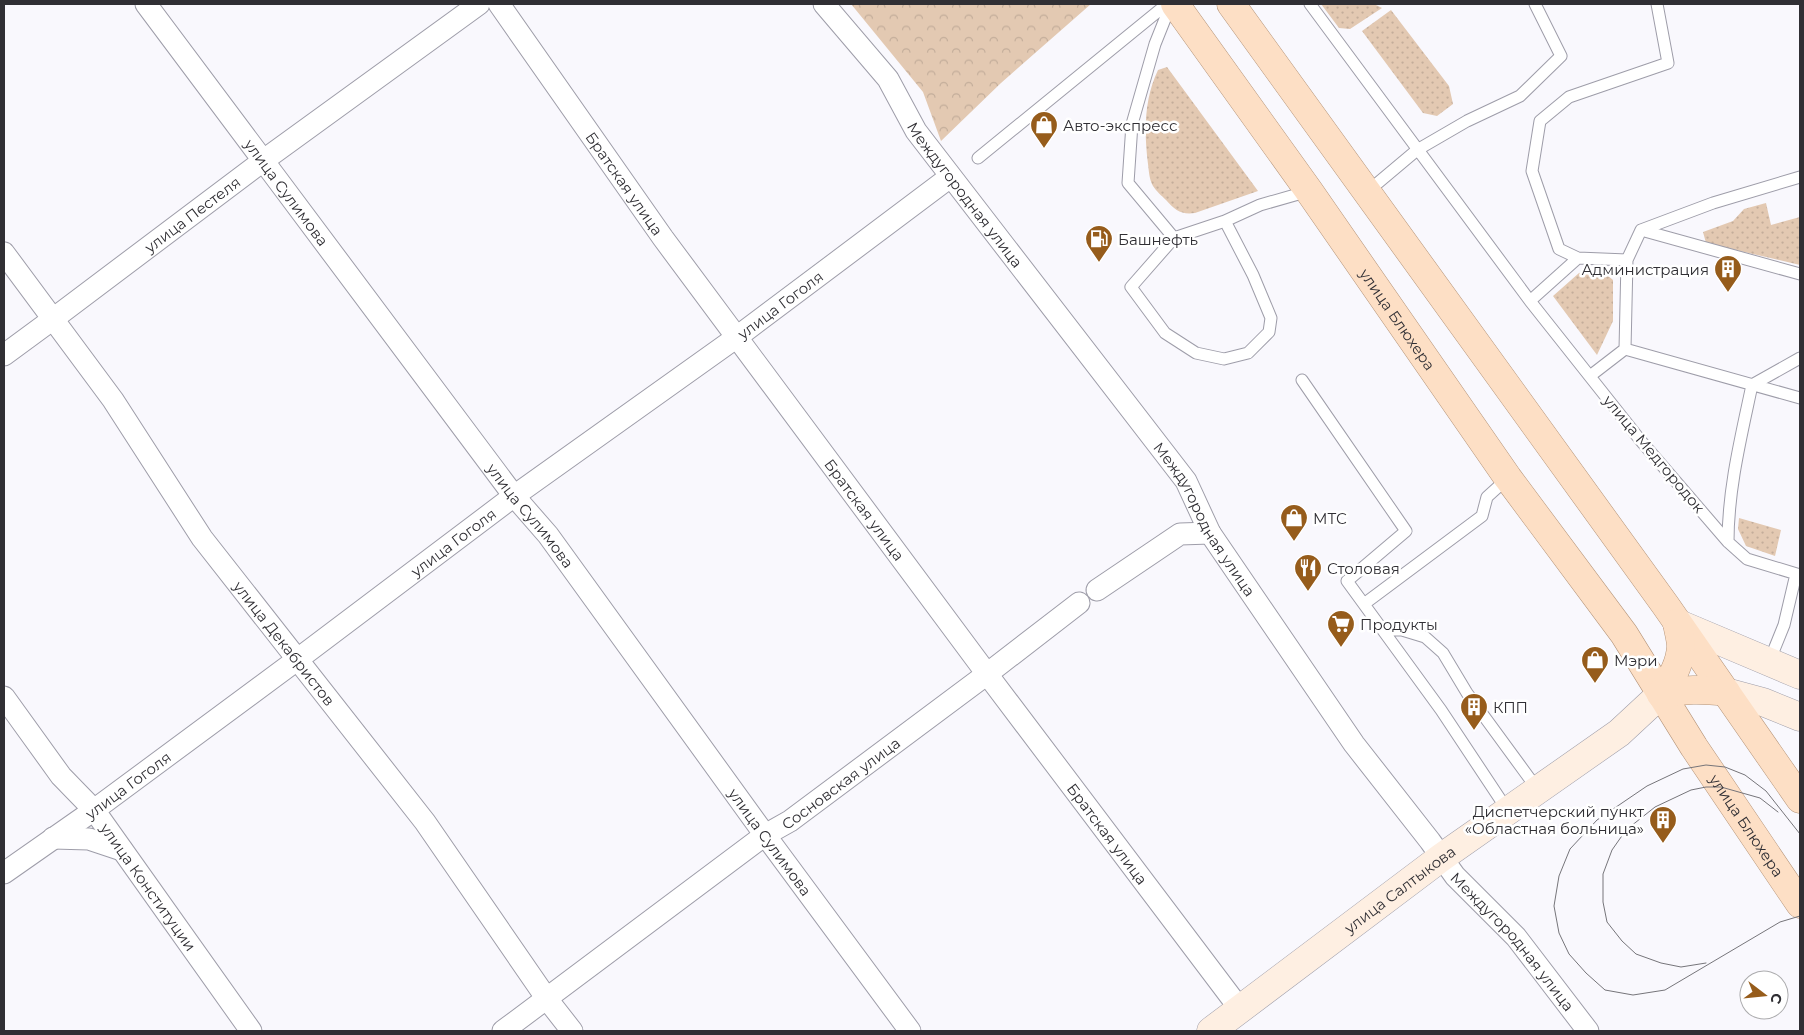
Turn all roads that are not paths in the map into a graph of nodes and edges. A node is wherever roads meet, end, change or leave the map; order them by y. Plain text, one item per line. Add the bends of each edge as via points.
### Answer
1 (146, 4) edge
2 (480, 4) edge
3 (498, 4) edge
4 (824, 4) edge
5 (1169, 4) edge
6 (1175, 4) edge
7 (1231, 4) edge
8 (1310, 4) edge
9 (1535, 4) edge
10 (1657, 4) edge
11 (1417, 150) junction
12 (978, 158) dead end
13 (264, 160) junction
14 (950, 177) junction
15 (1800, 177) edge
16 (1309, 191) junction
17 (1368, 192) junction
18 (1225, 221) junction
19 (1641, 230) junction
20 (1174, 238) junction
21 (4, 252) edge
22 (1578, 258) junction
23 (1627, 260) junction
24 (1800, 274) edge
25 (1530, 301) junction
26 (53, 319) junction
27 (737, 337) junction
28 (1625, 349) junction
29 (4, 355) edge
30 (1800, 358) edge
31 (1590, 376) junction
32 (1302, 380) dead end
33 (1752, 385) junction
34 (1800, 398) edge
35 (1508, 478) junction
36 (514, 496) junction
37 (1210, 533) junction
38 (1728, 542) junction
39 (1798, 574) edge
40 (1097, 590) dead end
41 (1079, 603) dead end
42 (1364, 604) junction
43 (1671, 614) junction
44 (1383, 630) junction
45 (298, 659) junction
46 (1769, 662) junction
47 (987, 674) junction
48 (1800, 675) edge
49 (1726, 692) junction
50 (1661, 694) junction
51 (4, 697) edge
52 (1800, 717) edge
53 (1538, 790) junction
54 (1800, 799) edge
55 (94, 810) junction
56 (1508, 811) junction
57 (765, 835) junction
58 (53, 838) junction
59 (122, 850) junction
60 (1442, 858) junction
61 (4, 873) edge
62 (1800, 904) edge
63 (547, 998) junction
64 (1240, 1009) junction
65 (251, 1031) edge
66 (503, 1031) edge
67 (572, 1031) edge
68 (910, 1031) edge
69 (1211, 1031) edge
70 (1588, 1031) edge

1 - 13 street, улица Сулимова
2 - 13 street, улица Пестеля
3 - 27 street, Братская улица
4 - 14 street, Междугородная улица via 888,79 916,131
5 - 12 lane
5 - 20 lane via 1132,124 1128,183
6 - 16 main road, улица Блюхера
7 - 17 main road
8 - 11 lane, улица Медгородок
9 - 11 lane via 1561,56 1520,96
10 - 22 lane via 1668,63 1569,97 1540,121 1532,171 1559,249
11 - 17 lane
11 - 25 lane, улица Медгородок
13 - 26 street, улица Пестеля
13 - 36 street, улица Сулимова
14 - 27 street, улица Гоголя
14 - 37 street, Междугородная улица via 1186,481
15 - 19 lane via 1713,203
16 - 18 lane via 1260,205
16 - 35 main road, улица Блюхера
17 - 43 main road
18 - 20 lane
18 - 20 lane via 1254,276 1271,318 1269,332 1248,353 1224,359 1196,353 1166,333 1131,287
19 - 23 lane
19 - 24 lane
21 - 26 street, улица Декабристов
22 - 23 lane
22 - 25 lane
23 - 28 lane
25 - 31 lane, улица Медгородок
26 - 29 street, улица Пестеля
26 - 45 street, улица Декабристов via 113,400 202,538
27 - 36 street, улица Гоголя
27 - 47 street, Братская улица
28 - 31 lane
28 - 33 lane
30 - 33 lane
31 - 38 lane, улица Медгородок
32 - 42 lane via 1406,531 1347,581
33 - 34 lane
33 - 38 lane via 1735,467 1728,514
35 - 42 lane via 1487,497 1482,516
35 - 50 main road, улица Блюхера via 1624,634
36 - 45 street, улица Гоголя
36 - 57 street, улица Сулимова via 548,535
37 - 40 street via 1180,534
37 - 60 street, Междугородная улица via 1354,744
38 - 39 lane, улица Медгородок via 1747,559
39 - 46 lane via 1784,625
41 - 47 street, Сосновская улица
42 - 44 lane
43 - 46 main road
43 - 49 main road
43 - 50 main road via 1681,646 1671,680
44 - 53 lane via 1402,630 1425,637 1443,653 1467,693
44 - 56 lane
45 - 55 street, улица Гоголя
45 - 63 street, улица Декабристов via 425,822
46 - 48 main road
47 - 57 street, Сосновская улица via 790,821
47 - 64 street, Братская улица
49 - 50 main road via 1681,690
49 - 52 main road
49 - 54 main road
50 - 53 main road, улица Салтыкова via 1619,733
50 - 62 main road, улица Блюхера
51 - 55 street, улица Конституции via 61,776
53 - 56 main road, улица Салтыкова
55 - 58 street, улица Гоголя
55 - 59 street, улица Конституции
56 - 60 main road, улица Салтыкова
57 - 63 street, Сосновская улица
57 - 68 street, улица Сулимова
58 - 59 street via 89,839
58 - 61 street, улица Гоголя
59 - 65 street, улица Конституции
60 - 64 main road, улица Салтыкова
60 - 70 street, Междугородная улица via 1455,876 1516,937
63 - 66 street, Сосновская улица
63 - 67 street, улица Декабристов
64 - 69 main road, улица Салтыкова

